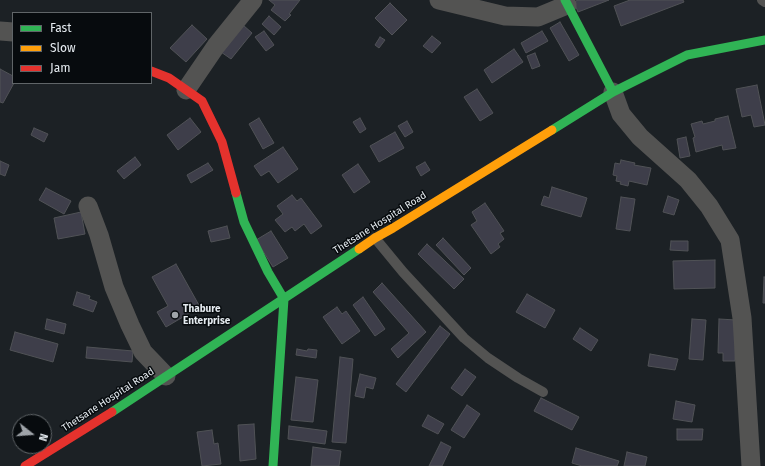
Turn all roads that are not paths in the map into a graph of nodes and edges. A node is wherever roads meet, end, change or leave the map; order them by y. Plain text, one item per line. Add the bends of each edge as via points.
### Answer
1 (253, 0) edge
2 (439, 0) edge
3 (762, 0) edge
4 (765, 2) edge
5 (566, 3) edge
6 (0, 31) edge
7 (12, 32) edge
8 (765, 40) edge
9 (152, 71) edge
10 (186, 90) junction
11 (613, 92) junction
12 (88, 206) dead end
13 (375, 238) junction
14 (284, 299) junction
15 (166, 376) junction
16 (543, 392) dead end
17 (25, 466) edge
18 (273, 466) edge
19 (751, 466) edge

1 - 10 street via 216,46
2 - 5 street via 506,16 538,17
3 - 4 lane
5 - 11 main road
6 - 7 street
8 - 11 main road, Thetsane Hospital Road via 687,55
9 - 10 main road via 169,78
10 - 14 main road via 202,101 222,142 244,222
11 - 13 main road, Thetsane Hospital Road
11 - 19 street via 621,114 640,136 688,180 710,206 730,240 742,318
12 - 15 street via 114,287 130,325 143,352
13 - 14 main road, Thetsane Hospital Road
13 - 16 lane via 464,338 488,358
14 - 15 main road, Thetsane Hospital Road
14 - 18 main road
15 - 17 main road, Thetsane Hospital Road

